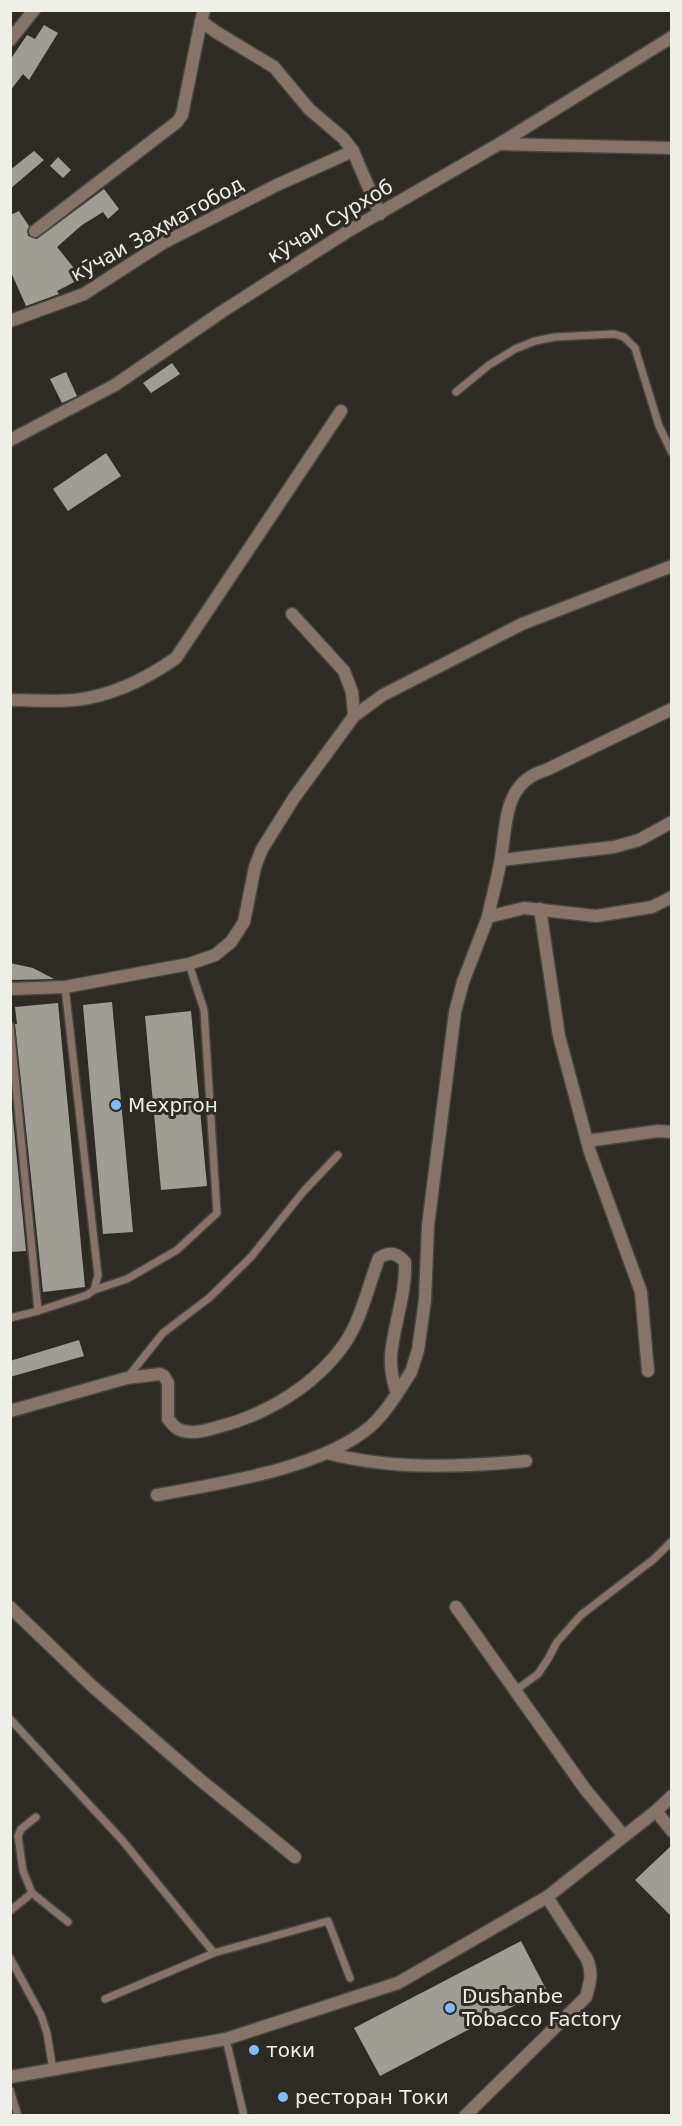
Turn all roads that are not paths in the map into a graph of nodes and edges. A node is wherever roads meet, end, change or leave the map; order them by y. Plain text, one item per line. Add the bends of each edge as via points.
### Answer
1 (34, 10) edge
2 (203, 16) edge
3 (672, 38) edge
4 (10, 40) edge
5 (499, 144) junction
6 (672, 148) edge
7 (352, 151) junction
8 (380, 214) junction
9 (35, 231) dead end
10 (10, 321) edge
11 (456, 392) dead end
12 (340, 411) dead end
13 (10, 440) edge
14 (672, 453) edge
15 (672, 566) edge
16 (292, 614) dead end
17 (10, 700) edge
18 (672, 709) edge
19 (354, 716) junction
20 (672, 822) edge
21 (501, 860) junction
22 (672, 897) edge
23 (540, 909) junction
24 (488, 917) junction
25 (189, 964) junction
26 (65, 987) junction
27 (10, 989) edge
28 (10, 1026) edge
29 (672, 1132) edge
30 (587, 1141) junction
31 (338, 1155) dead end
32 (94, 1290) junction
33 (38, 1311) junction
34 (10, 1318) edge
35 (648, 1371) dead end
36 (127, 1378) junction
37 (397, 1394) junction
38 (10, 1411) edge
39 (327, 1452) junction
40 (526, 1461) dead end
41 (158, 1495) dead end
42 (672, 1541) edge
43 (10, 1606) edge
44 (456, 1607) dead end
45 (516, 1690) junction
46 (10, 1719) edge
47 (672, 1796) edge
48 (656, 1811) junction
49 (36, 1817) dead end
50 (672, 1832) edge
51 (624, 1836) junction
52 (295, 1857) dead end
53 (32, 1893) junction
54 (547, 1897) junction
55 (11, 1910) edge
56 (68, 1922) dead end
57 (214, 1953) junction
58 (10, 1958) edge
59 (350, 1978) dead end
60 (105, 2000) dead end
61 (226, 2039) junction
62 (53, 2070) junction
63 (10, 2077) edge
64 (10, 2090) edge
65 (18, 2115) edge
66 (244, 2115) edge
67 (465, 2115) edge

1 - 4 street
2 - 7 street via 216,32 274,67
2 - 9 street via 182,115 177,122
3 - 5 street, кӯчаи Сурхоб
5 - 6 street
5 - 8 street, кӯчаи Сурхоб
7 - 8 street
7 - 10 street, кӯчаи Заҳматобод via 163,243 84,294
8 - 13 street, кӯчаи Сурхоб via 223,311 115,385
11 - 14 lane via 489,365 525,345 555,337 614,334 624,337 635,348 659,426
12 - 17 street via 176,658 153,675 115,691 76,700
15 - 19 street via 522,624 383,695
16 - 19 street via 345,671
18 - 21 street via 532,774 508,808
19 - 25 street via 262,849 244,922 231,942 215,955
20 - 21 street via 639,840 614,847
21 - 24 street
22 - 23 street via 652,907 596,916
23 - 24 street via 524,908
23 - 30 street via 559,1036
24 - 37 street via 455,1012 428,1226 418,1350 411,1372
25 - 26 street
25 - 32 lane via 204,1010 217,1213 177,1250 127,1279
26 - 27 street
26 - 32 lane via 98,1275
28 - 33 lane
29 - 30 street
30 - 35 street via 641,1292
31 - 36 lane via 251,1257 209,1298 163,1333
32 - 33 lane
33 - 34 lane
36 - 37 street via 164,1376 168,1383 168,1419 177,1428 190,1432 242,1421 286,1399 345,1342 379,1258 392,1253 405,1262 405,1281 391,1348 391,1375
36 - 38 street
37 - 39 street via 372,1426
39 - 40 street via 371,1462 470,1467
39 - 41 street via 258,1474
42 - 45 lane via 581,1615 557,1642 538,1674
43 - 52 street via 92,1686
44 - 45 street
45 - 51 street via 585,1789
46 - 57 lane via 122,1840
47 - 48 street
48 - 50 street
48 - 51 street
49 - 53 lane via 21,1829 17,1841
51 - 54 street
53 - 55 lane
53 - 56 lane
54 - 61 street via 398,1983
54 - 67 street via 591,1968 586,1997
57 - 59 lane via 328,1921
57 - 60 lane
58 - 62 lane via 41,2015
61 - 62 street
61 - 66 lane
62 - 63 street
64 - 65 lane

